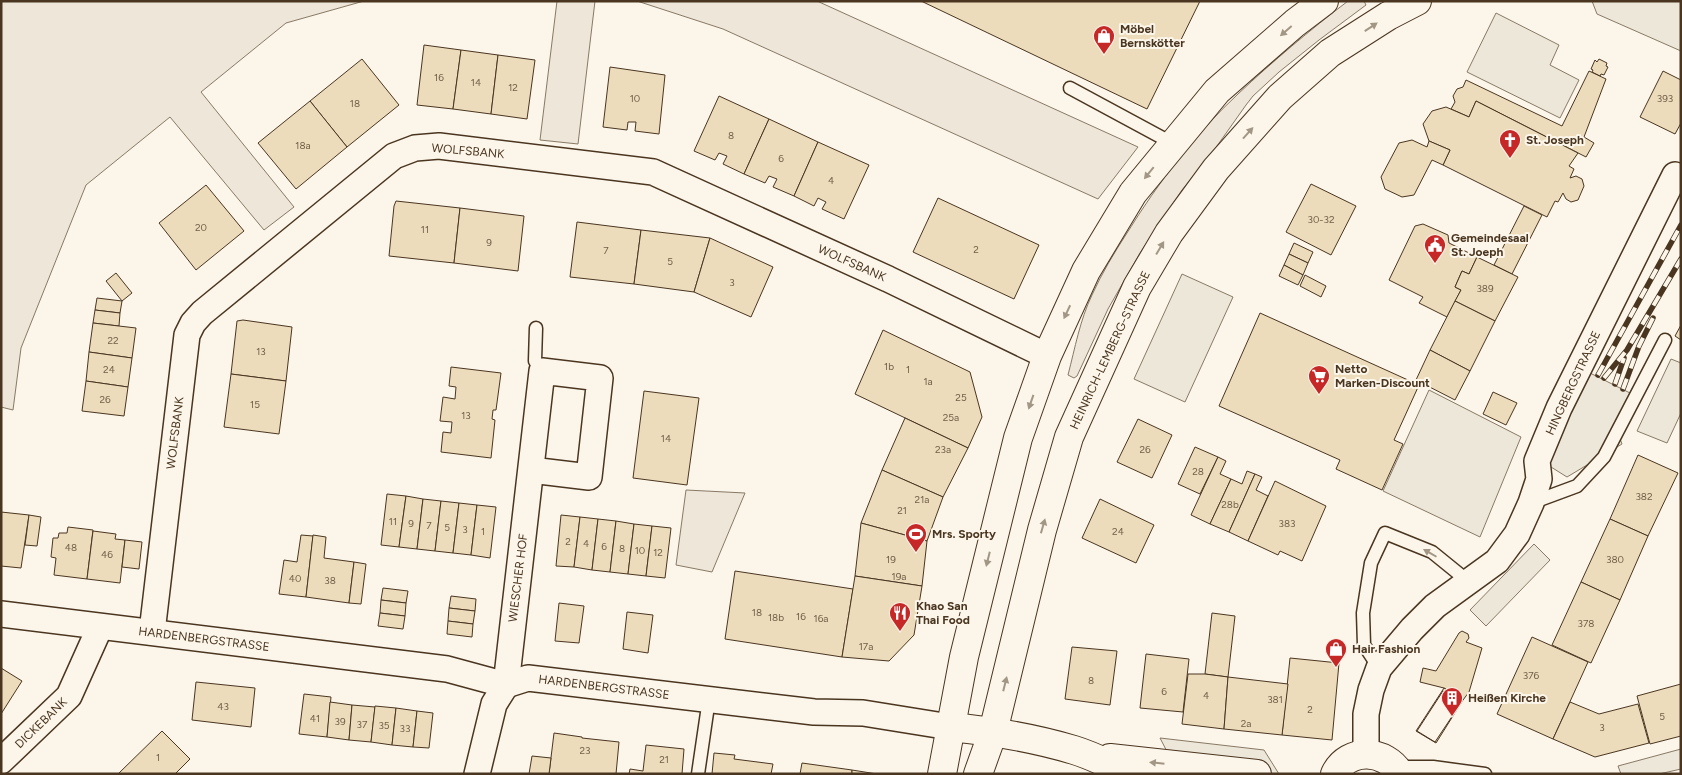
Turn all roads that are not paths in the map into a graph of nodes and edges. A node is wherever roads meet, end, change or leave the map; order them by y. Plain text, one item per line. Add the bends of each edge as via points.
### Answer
1 (1324, 1) edge
2 (1417, 1) edge
3 (1070, 88) dead end
4 (1172, 144) junction
5 (1675, 175) dead end
6 (536, 328) dead end
7 (1665, 340) dead end
8 (1047, 356) junction
9 (542, 371) junction
10 (531, 470) junction
11 (1531, 503) junction
12 (1469, 582) junction
13 (1, 614) edge
14 (100, 627) junction
15 (152, 632) junction
16 (1379, 668) junction
17 (506, 685) junction
18 (709, 699) junction
19 (950, 727) junction
20 (993, 732) junction
21 (1366, 753) junction
22 (1088, 755) junction
23 (1, 761) edge
24 (1398, 770) edge
25 (477, 774) edge
26 (698, 774) edge
27 (942, 774) edge
28 (978, 774) edge
29 (1131, 774) edge
30 (1257, 774) edge
31 (1335, 774) edge
32 (1485, 774) edge

1 -> 4 street via 1217,91
20 -> 2 street, HEINRICH-LEMBERG-STRASSE via 1042,530 1070,437 1137,287 1169,233 1216,169 1280,97 1330,53
3 - 4 lane
4 -> 8 street via 1133,193 1091,264
5 - 11 street, HINGBERGSTRASSE via 1560,408 1537,461 1539,479
6 - 9 lane via 534,361
7 - 11 lane via 1604,456 1576,486
8 - 15 street, WOLFSBANK via 653,172 440,146 415,148 394,156 284,244 202,313 187,335
8 -> 19 street via 1018,438
9 - 10 street, WIESCHER HOF
9 - 10 street via 600,378 589,477
10 - 17 street, WIESCHER HOF
11 - 12 street, HINGBERGSTRASSE via 1517,534 1497,561
12 - 16 street, HINGBERGSTRASSE via 1435,606
12 -> 16 lane via 1432,552 1385,533 1371,563 1363,613 1364,645
13 - 14 street, HARDENBERGSTRASSE
14 - 15 street, HARDENBERGSTRASSE
14 - 23 street, DICKEBANK via 69,696
15 - 17 street, HARDENBERGSTRASSE via 447,669
16 - 21 street, HINGBERGSTRASSE via 1366,714
17 - 18 street, HARDENBERGSTRASSE via 528,678
17 - 25 street via 494,704
18 - 19 street, HARDENBERGSTRASSE via 814,712 863,714
18 - 26 lane
19 - 20 street, HARDENBERGSTRASSE
19 - 27 street
20 - 22 street, HARDENBERGSTRASSE
20 - 28 street, HEINRICH-LEMBERG-STRASSE
21 - 24 street via 1382,757
21 - 31 street via 1350,758
22 - 29 street, HARDENBERGSTRASSE
30 -> 22 street, HARDENBERGSTRASSE
24 - 32 lane via 1433,767

